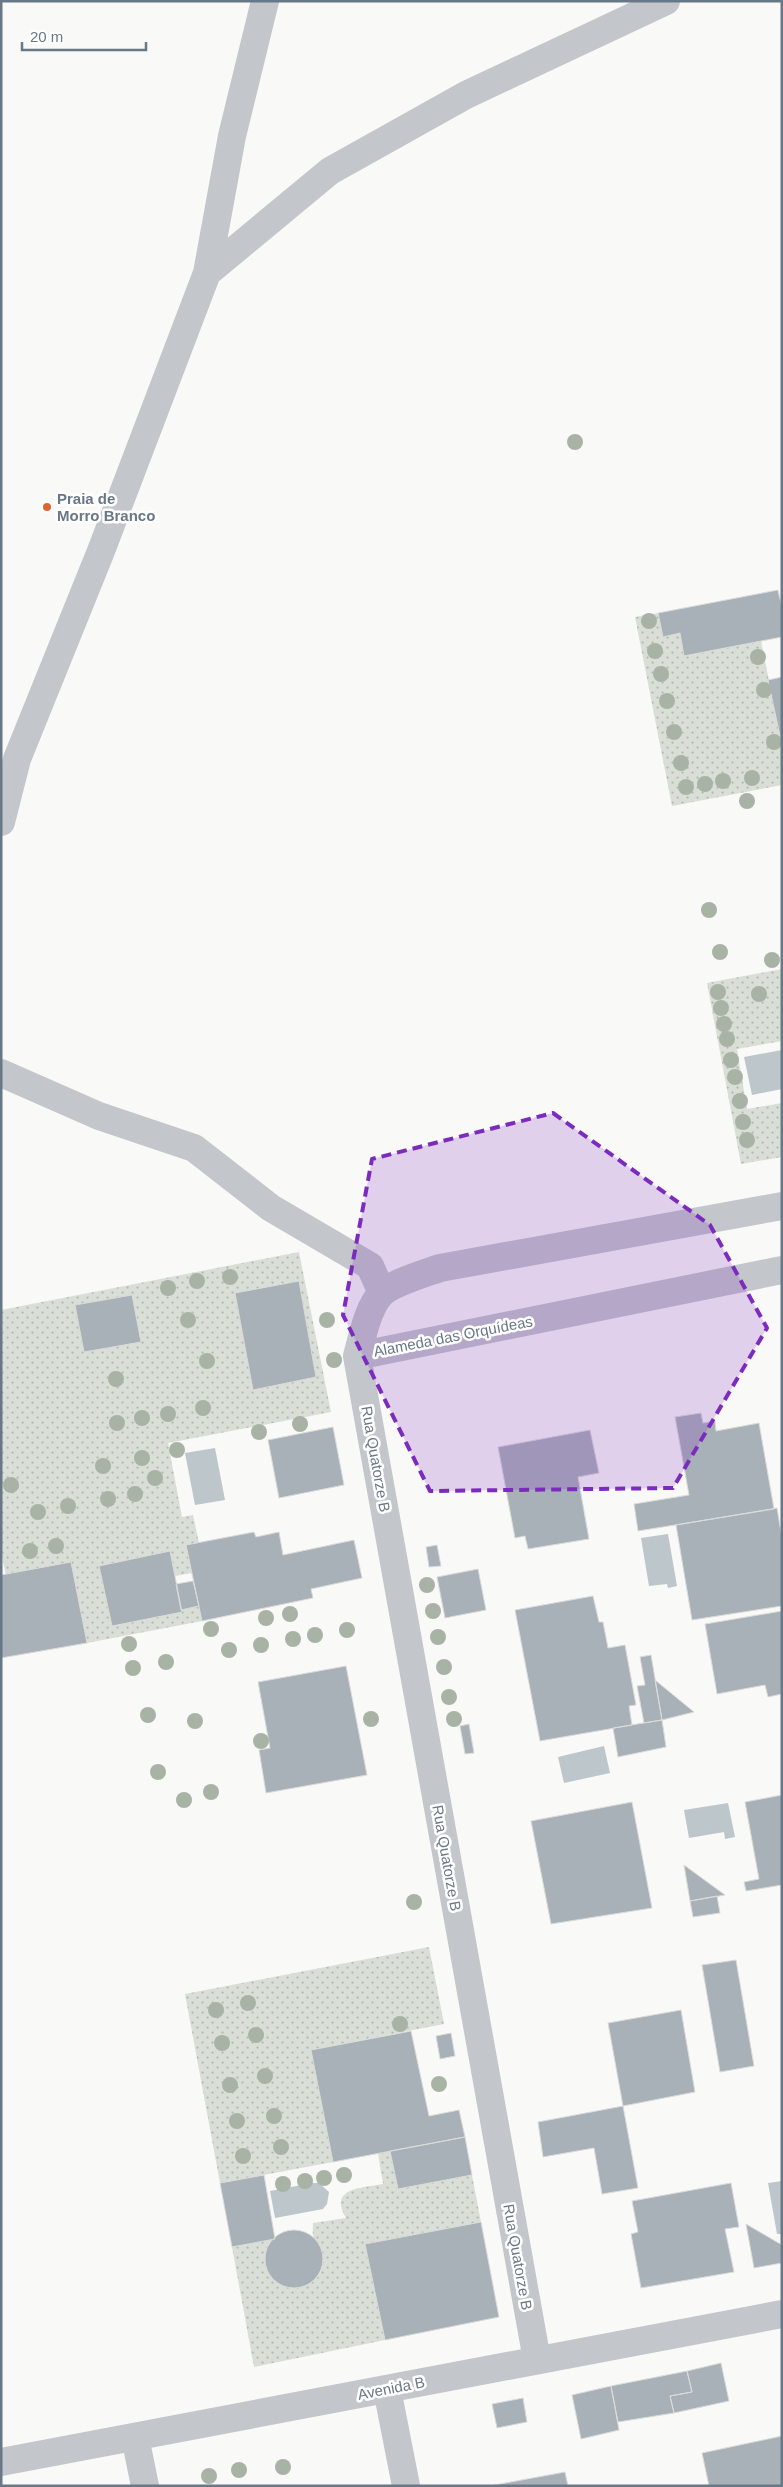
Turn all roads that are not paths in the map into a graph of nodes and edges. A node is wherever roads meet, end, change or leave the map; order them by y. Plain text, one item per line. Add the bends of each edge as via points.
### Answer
1 (266, 1) edge
2 (666, 1) edge
3 (207, 273) junction
4 (1, 822) edge
5 (1, 1073) edge
6 (782, 1206) edge
7 (782, 1270) edge
8 (382, 1293) junction
9 (357, 1356) junction
10 (782, 2314) edge
11 (537, 2360) junction
12 (387, 2389) junction
13 (135, 2437) junction
14 (1, 2462) edge
15 (145, 2486) edge
16 (406, 2486) edge

1 - 3 street via 232,136
2 - 3 street via 466,95 330,171
3 - 4 street via 17,759
5 - 8 street via 99,1116 194,1148 271,1208 370,1266
6 - 8 street via 440,1268
7 - 9 street, Alameda das Orquídeas
8 - 9 street, Alameda das Orquídeas via 367,1319
9 - 11 street, Rua Quatorze B
10 - 11 street, Avenida B
11 - 12 street, Avenida B
12 - 13 street, Avenida B
12 - 16 street
13 - 14 street, Avenida B
13 - 15 street

